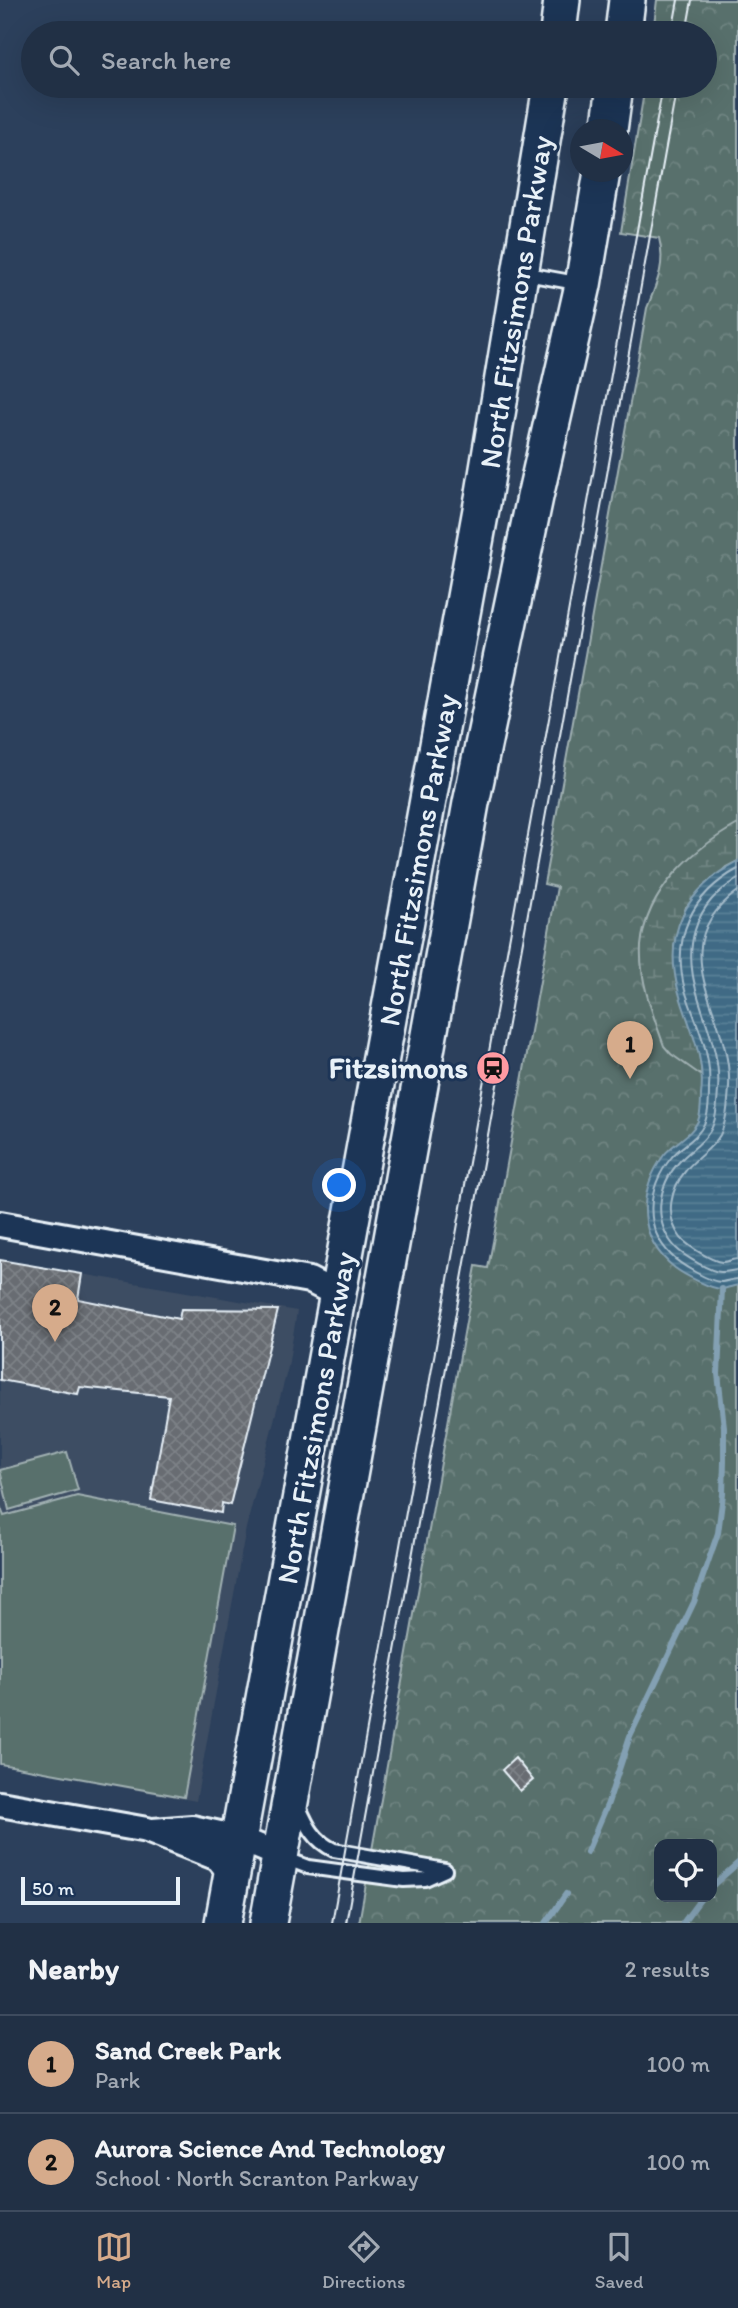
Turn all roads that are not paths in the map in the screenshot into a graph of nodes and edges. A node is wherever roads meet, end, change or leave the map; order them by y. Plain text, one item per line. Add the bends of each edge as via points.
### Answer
1 (562, 0) edge
2 (627, 0) edge
3 (559, 21) edge
4 (624, 21) edge
5 (549, 98) edge
6 (613, 98) edge
7 (610, 119) edge
8 (600, 182) edge
9 (521, 272) junction
10 (583, 285) junction
11 (0, 1224) edge
12 (338, 1295) junction
13 (292, 1793) junction
14 (0, 1804) edge
15 (150, 1832) junction
16 (238, 1838) junction
17 (281, 1856) junction
18 (232, 1875) junction
19 (223, 1923) edge
20 (268, 1923) edge

1 - 3 main road
2 - 4 main road
5 - 9 main road, North Fitzsimons Parkway
6 - 7 main road
8 - 10 main road, North Fitzsimons Parkway
9 - 10 lane
9 - 12 main road, North Fitzsimons Parkway
10 - 13 main road, North Fitzsimons Parkway via 471,803
11 - 12 street via 309,1280
12 - 16 main road, North Fitzsimons Parkway
13 - 17 main road, North Fitzsimons Parkway
13 - 17 lane via 312,1833 326,1846 445,1870 425,1879 404,1880 309,1867
14 - 15 street
15 - 16 street via 192,1828
15 - 18 street via 218,1858
16 - 17 street
16 - 18 main road, North Fitzsimons Parkway
17 - 20 main road, North Fitzsimons Parkway
18 - 19 main road, North Fitzsimons Parkway

